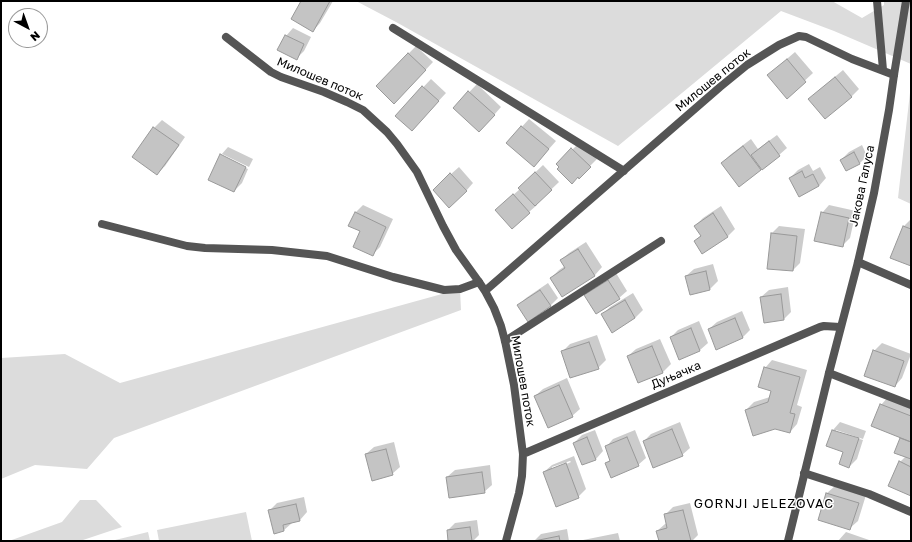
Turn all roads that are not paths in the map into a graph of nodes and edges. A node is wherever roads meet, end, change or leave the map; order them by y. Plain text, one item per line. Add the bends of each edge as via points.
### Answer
1 (877, 1) edge
2 (906, 1) edge
3 (393, 28) dead end
4 (226, 37) dead end
5 (883, 70) junction
6 (894, 75) junction
7 (624, 171) junction
8 (102, 224) dead end
9 (661, 241) dead end
10 (858, 262) junction
11 (479, 282) junction
12 (911, 285) edge
13 (485, 291) junction
14 (840, 327) junction
15 (506, 341) junction
16 (829, 373) junction
17 (911, 405) edge
18 (523, 454) junction
19 (804, 473) junction
20 (911, 512) edge
21 (506, 541) edge
22 (788, 541) edge

1 - 5 street
2 - 6 street, Јакова Галуса
3 - 7 street
4 - 11 street, Милошев поток via 271,72 347,102 362,110 388,132 417,172 456,250
5 - 6 street, Милошев поток
5 - 7 street, Милошев поток via 852,59 806,37 798,36 747,65
6 - 10 street, Јакова Галуса via 874,193
7 - 13 street, Милошев поток
8 - 11 street via 187,246 272,250 327,256 392,277 444,290 460,289
9 - 15 street
10 - 12 street
10 - 14 street, Јакова Галуса
11 - 13 street, Милошев поток
13 - 15 street, Милошев поток
14 - 16 street, Јакова Галуса
14 - 18 street, Дуњачка via 820,327
15 - 18 street, Милошев поток
16 - 17 street
16 - 19 street, Јакова Галуса
18 - 21 street, Милошев поток via 521,482
19 - 20 street via 869,494
19 - 22 street, Јакова Галуса

